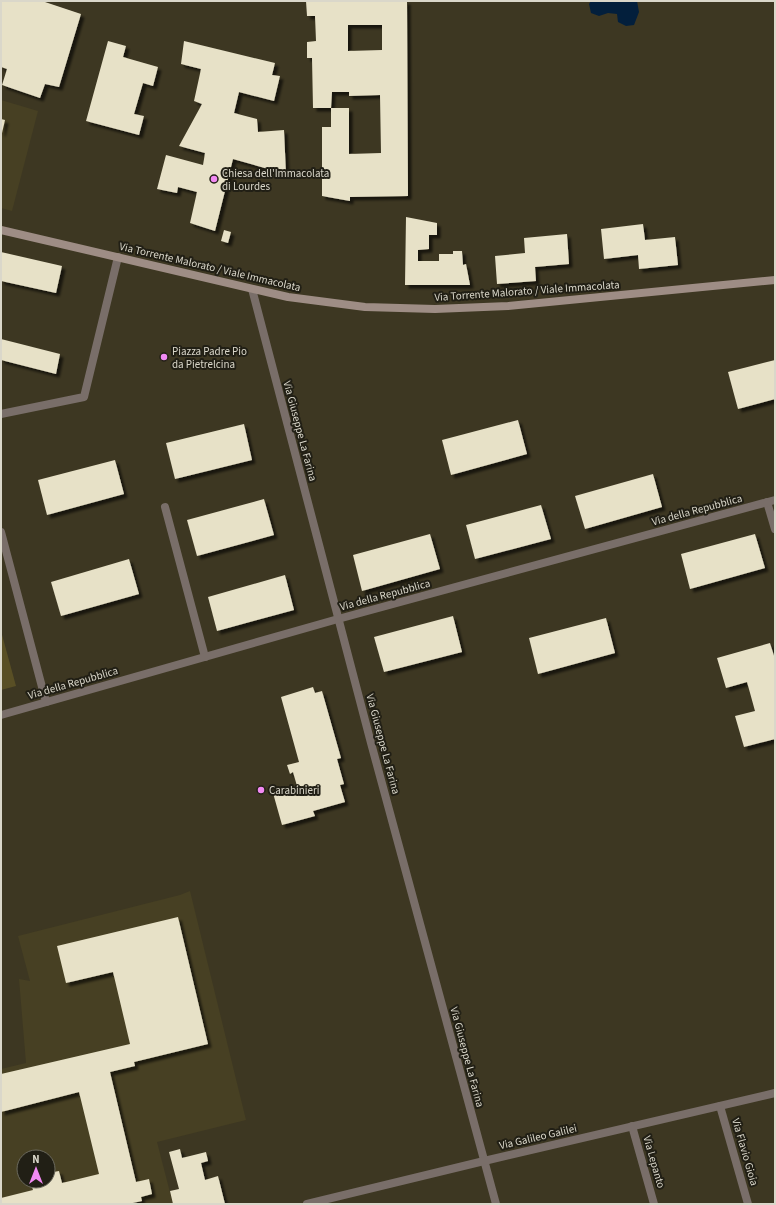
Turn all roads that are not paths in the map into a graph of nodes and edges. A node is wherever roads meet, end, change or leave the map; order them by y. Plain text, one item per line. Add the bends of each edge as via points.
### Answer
1 (1, 230) edge
2 (118, 257) junction
3 (775, 280) edge
4 (252, 289) junction
5 (1, 414) edge
6 (771, 501) edge
7 (165, 507) dead end
8 (775, 529) edge
9 (1, 532) edge
10 (338, 619) junction
11 (205, 657) junction
12 (46, 702) junction
13 (1, 715) edge
14 (775, 1093) edge
15 (720, 1106) junction
16 (632, 1126) junction
17 (484, 1161) junction
18 (307, 1204) edge
19 (496, 1204) edge
20 (654, 1204) edge
21 (748, 1204) edge

1 - 2 street, Via Torrente Malorato / Viale Immacolata
2 - 4 street, Via Torrente Malorato / Viale Immacolata
2 - 5 street via 84,397
3 - 4 street, Via Torrente Malorato / Viale Immacolata via 508,306 435,309 365,307 288,298
4 - 10 street, Via Giuseppe La Farina
6 - 8 street
6 - 10 street, Via della Repubblica
7 - 11 street
9 - 12 street
10 - 11 street, Via della Repubblica
10 - 17 street, Via Giuseppe La Farina
11 - 12 street, Via della Repubblica
12 - 13 street, Via della Repubblica
14 - 15 street, Via Galileo Galilei
15 - 16 street, Via Galileo Galilei
15 - 21 street, Via Flavio Gioia
16 - 17 street, Via Galileo Galilei
16 - 20 street, Via Lepanto
17 - 18 street, Via Galileo Galilei
17 - 19 street, Via Giuseppe La Farina

